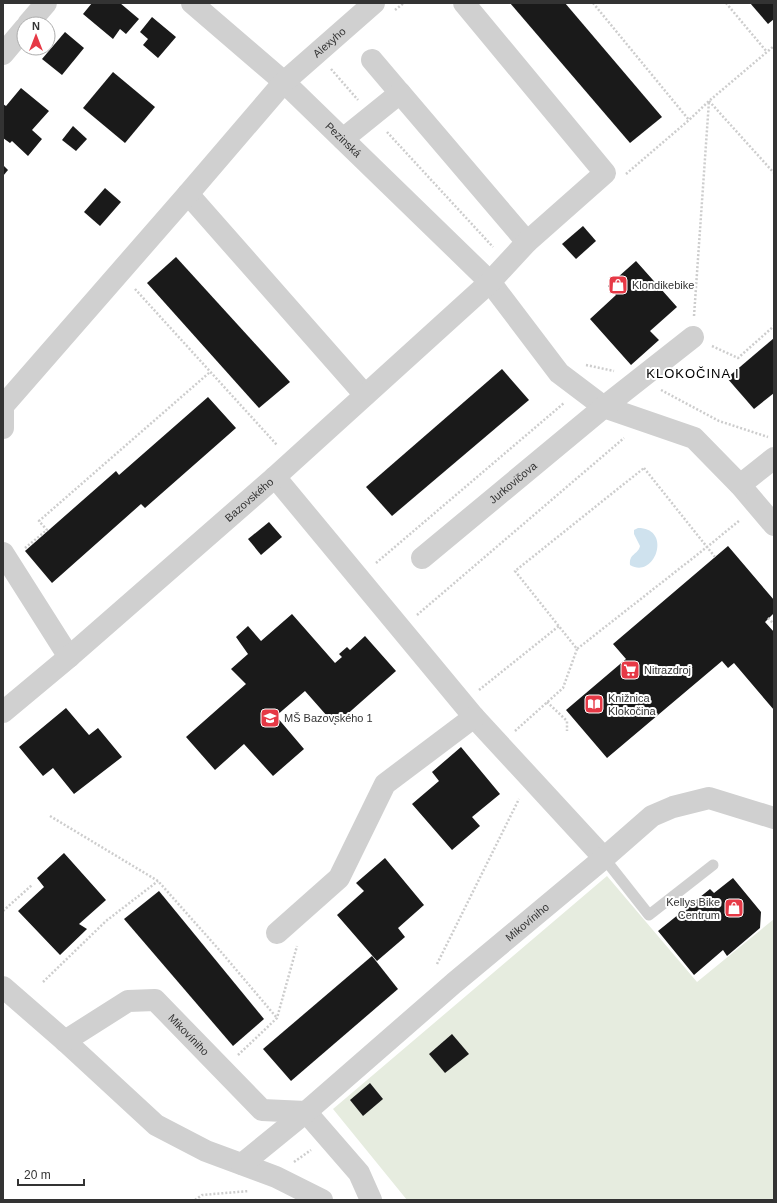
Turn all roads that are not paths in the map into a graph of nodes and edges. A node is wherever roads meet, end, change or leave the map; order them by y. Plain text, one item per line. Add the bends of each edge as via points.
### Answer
1 (46, 3) edge
2 (192, 3) edge
3 (374, 3) edge
4 (464, 3) edge
5 (35, 16) edge
6 (16, 39) edge
7 (3, 54) edge
8 (372, 60) dead end
9 (284, 82) junction
10 (400, 93) junction
11 (342, 139) junction
12 (188, 194) junction
13 (527, 242) junction
14 (490, 282) junction
15 (693, 337) road end
16 (364, 395) junction
17 (604, 407) junction
18 (3, 428) edge
19 (774, 458) edge
20 (274, 477) junction
21 (740, 485) junction
22 (774, 525) edge
23 (6, 558) edge
24 (422, 558) dead end
25 (69, 657) junction
26 (3, 712) edge
27 (474, 717) junction
28 (774, 818) edge
29 (604, 858) junction
30 (713, 865) dead end
31 (278, 932) dead end
32 (3, 986) edge
33 (65, 1041) junction
34 (306, 1112) junction
35 (242, 1164) junction
36 (322, 1200) edge
37 (371, 1200) edge

1 - 5 street
2 - 9 street, Pezinská
3 - 9 street, Alexyho
4 - 13 street, Bazovského via 605,173
6 - 7 street
8 - 10 street
9 - 11 street, Pezinská
9 - 12 street, Alexyho
10 - 11 street
10 - 13 street
11 - 14 street, Pezinská
12 - 16 street
12 - 18 street, Alexyho via 3,406
13 - 14 street, Bazovského
14 - 16 street, Bazovského
14 - 17 street via 559,373
15 - 17 street, Jurkovičova
16 - 20 street, Bazovského
17 - 21 street via 694,438
17 - 24 street, Jurkovičova
19 - 21 street
20 - 25 street, Bazovského
20 - 27 street
21 - 22 street
23 - 25 street
25 - 26 street, Bazovského
27 - 29 street
27 - 31 street via 385,784 339,878
28 - 29 street, Mikovíniho via 709,798 673,807 652,816
29 - 30 lane via 649,915
29 - 34 street, Mikovíniho via 454,983
32 - 33 street
33 - 34 street, Mikovíniho via 128,1001 155,1000 262,1110
33 - 35 street via 156,1125 206,1151
34 - 35 street, Mikovíniho
34 - 37 street via 359,1173
35 - 36 street via 276,1177

